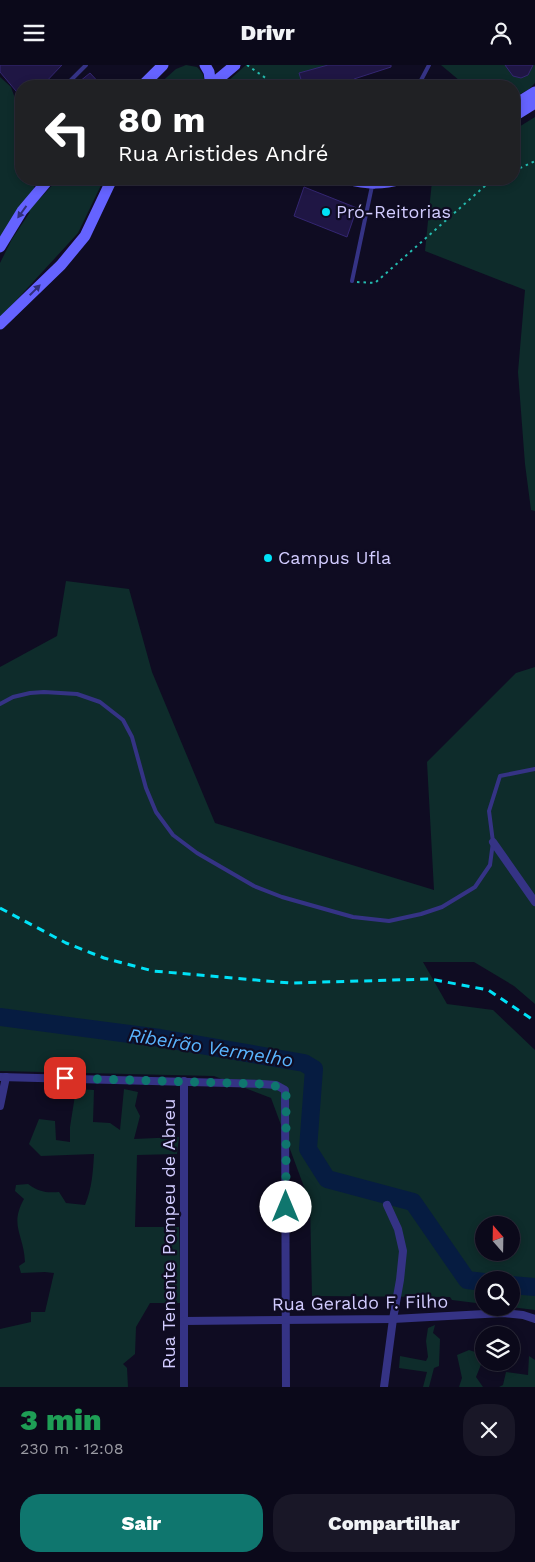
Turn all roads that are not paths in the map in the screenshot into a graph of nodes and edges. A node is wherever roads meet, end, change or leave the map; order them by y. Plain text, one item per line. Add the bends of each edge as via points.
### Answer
1 (86, 65) edge
2 (163, 65) edge
3 (205, 65) edge
4 (235, 65) edge
5 (429, 65) edge
6 (71, 80) edge
7 (148, 80) edge
8 (210, 80) edge
9 (218, 80) edge
10 (421, 80) edge
11 (535, 92) edge
12 (520, 101) edge
13 (535, 103) edge
14 (520, 112) edge
15 (43, 185) edge
16 (109, 185) edge
17 (372, 185) edge
18 (0, 247) edge
19 (352, 281) road end
20 (0, 323) edge
21 (0, 703) edge
22 (535, 769) edge
23 (493, 842) junction
24 (535, 902) edge
25 (3, 1077) edge
26 (184, 1081) junction
27 (0, 1106) edge
28 (387, 1205) dead end
29 (393, 1319) junction
30 (535, 1319) edge
31 (285, 1320) junction
32 (184, 1321) junction
33 (184, 1387) edge
34 (286, 1387) edge
35 (384, 1387) edge

1 - 6 lane
2 - 7 street
3 - 8 street
4 - 9 street
5 - 10 lane
11 - 12 street
13 - 14 street
15 -> 18 street
20 -> 16 street via 61,265 85,236
17 - 19 lane
21 - 23 lane via 21,695 44,692 77,694 100,702 123,720 132,737 156,812 173,835 254,886 319,908 353,917 389,921 442,907 475,887 490,865
22 - 23 lane via 500,776 489,811
23 - 24 street
25 - 26 street
25 - 27 street
26 - 31 street via 276,1085 286,1093
26 - 32 street, Rua Tenente Pompeu de Abreu
28 - 29 street via 398,1229 403,1251
29 - 30 street, Rua Geraldo F. Filho via 503,1313
29 - 31 street, Rua Geraldo F. Filho
29 - 35 street
31 - 32 street, Rua Geraldo F. Filho
31 - 34 street
32 - 33 street, Rua Tenente Pompeu de Abreu

